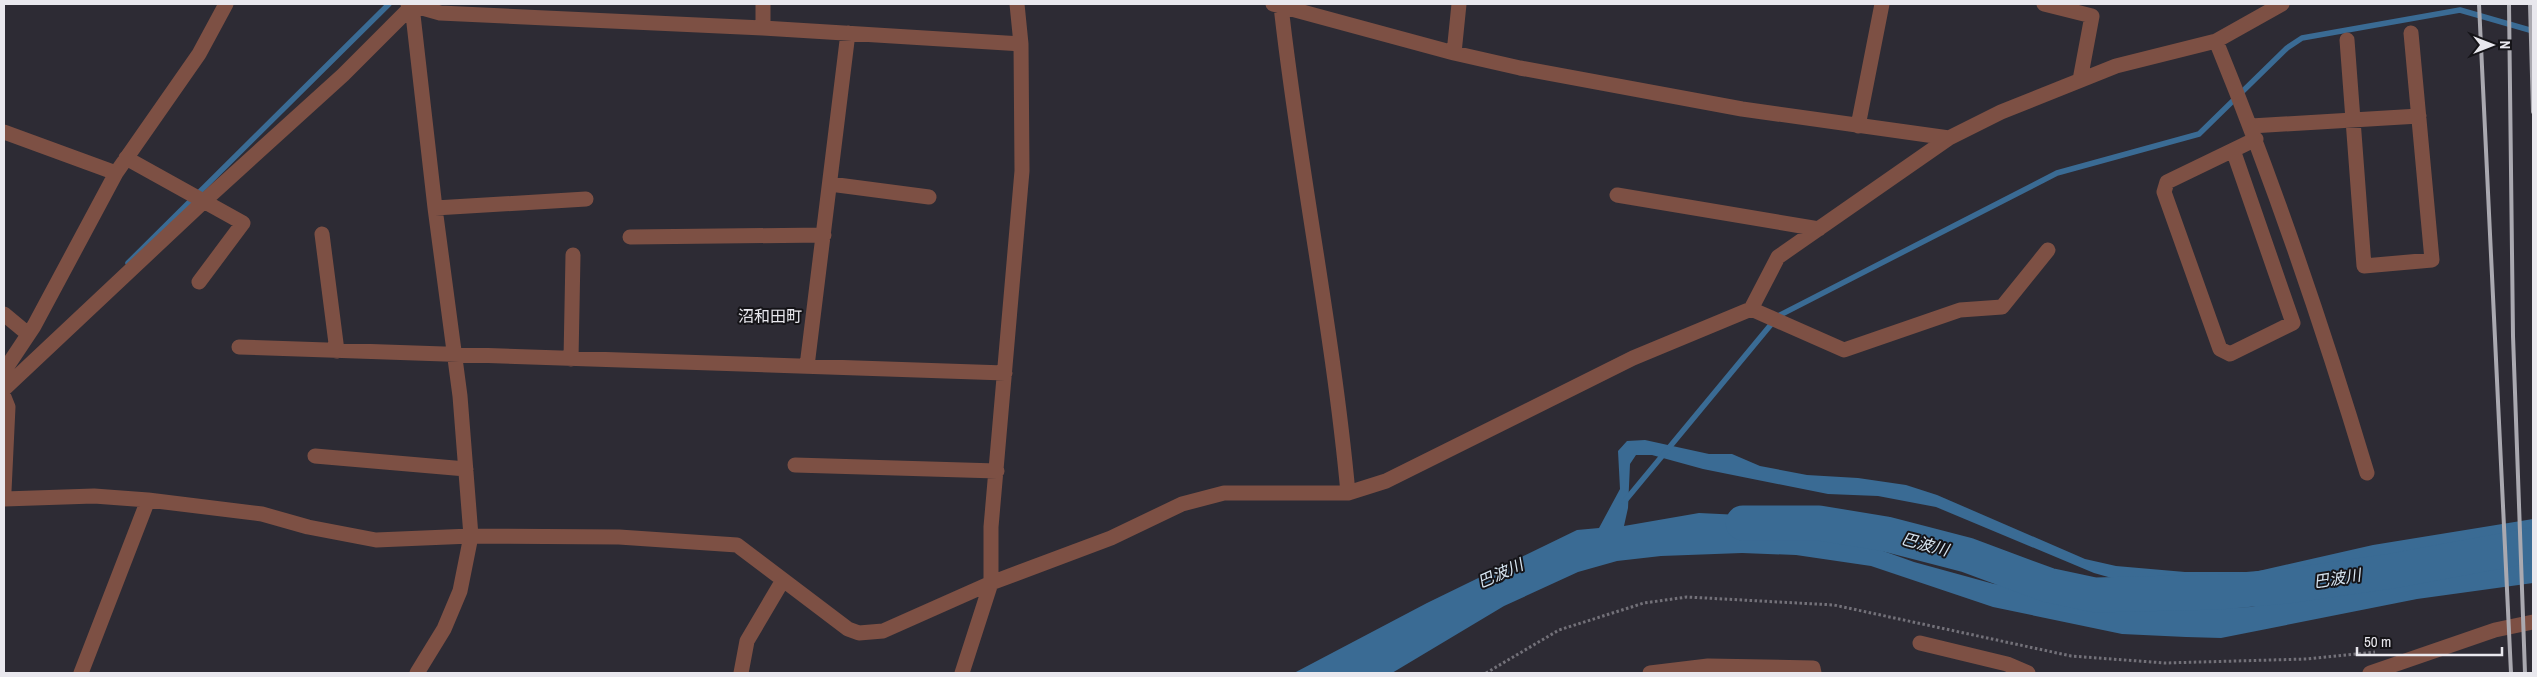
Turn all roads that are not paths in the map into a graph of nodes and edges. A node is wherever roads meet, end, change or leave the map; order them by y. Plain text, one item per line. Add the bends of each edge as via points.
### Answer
1 (226, 4) edge
2 (763, 4) edge
3 (1016, 4) edge
4 (1459, 4) edge
5 (1882, 4) edge
6 (2044, 4) edge
7 (2282, 4) edge
8 (412, 5) edge
9 (1277, 5) edge
10 (762, 28) junction
11 (2411, 32) dead end
12 (848, 33) junction
13 (2347, 40) dead end
14 (2216, 41) junction
15 (1021, 44) junction
16 (1454, 53) junction
17 (2080, 80) junction
18 (2418, 116) junction
19 (2353, 120) junction
20 (1858, 126) junction
21 (4, 132) edge
22 (2254, 133) junction
23 (1949, 138) junction
24 (2233, 150) junction
25 (126, 158) junction
26 (116, 173) junction
27 (830, 184) junction
28 (1617, 195) dead end
29 (929, 197) dead end
30 (586, 199) dead end
31 (203, 202) junction
32 (435, 208) junction
33 (1819, 229) junction
34 (322, 234) dead end
35 (824, 235) junction
36 (630, 237) dead end
37 (2048, 250) dead end
38 (573, 256) dead end
39 (198, 282) dead end
40 (1752, 309) junction
41 (4, 314) edge
42 (28, 334) junction
43 (239, 347) dead end
44 (336, 351) junction
45 (454, 356) junction
46 (571, 359) junction
47 (807, 366) junction
48 (4, 371) edge
49 (1005, 373) junction
50 (4, 389) edge
51 (4, 397) edge
52 (315, 456) dead end
53 (794, 465) dead end
54 (466, 468) junction
55 (997, 471) junction
56 (2367, 474) dead end
57 (4, 491) edge
58 (1348, 493) junction
59 (4, 499) edge
60 (148, 500) junction
61 (471, 536) junction
62 (783, 580) junction
63 (991, 583) junction
64 (2533, 622) edge
65 (1920, 643) dead end
66 (1709, 670) edge
67 (81, 673) edge
68 (417, 673) edge
69 (741, 673) edge
70 (962, 673) edge
71 (1650, 673) edge
72 (1814, 673) edge
73 (2028, 673) edge
74 (2370, 673) edge

1 - 25 street via 198,54
2 - 10 street
3 - 15 street
4 - 16 street
5 - 20 street
6 - 17 street via 2092,16
7 - 14 street
8 - 10 street via 440,13
8 - 31 street via 343,75
8 - 32 street
9 - 16 street
9 - 58 street via 1342,425
10 - 12 street
11 - 18 street
12 - 15 street
12 - 27 street
13 - 19 street
14 - 17 street via 2116,66
14 - 22 street
15 - 49 street via 1022,171
16 - 20 street via 1742,109
17 - 23 street via 2001,112
18 - 19 street
18 - 19 street via 2432,260 2364,266
19 - 22 street
20 - 23 street
21 - 26 street
22 - 24 street
22 - 56 street via 2296,250
23 - 33 street
24 - 24 street via 2167,182 2164,192 2220,349 2230,354 2293,323
25 - 26 street
25 - 31 street
26 - 42 street
27 - 29 street
27 - 35 street
28 - 33 street
30 - 32 street
31 - 39 street via 243,223
31 - 50 street
32 - 45 street
33 - 40 street via 1778,257
34 - 44 street
35 - 36 street
35 - 47 street
37 - 40 street via 2002,307 1960,310 1844,350
38 - 46 street
40 - 58 street via 1632,358 1386,480
41 - 42 street
42 - 48 street
43 - 44 street
44 - 45 street
45 - 46 street
45 - 54 street
46 - 47 street
47 - 49 street
49 - 55 street
51 - 57 street via 8,406
52 - 54 street
53 - 55 street
54 - 61 street
55 - 63 street via 991,527
58 - 63 street via 1224,493 1182,504 1111,538
59 - 60 street via 94,496
60 - 61 street via 262,514 376,540
60 - 67 street
61 - 62 street via 619,537 737,545
61 - 68 street via 460,591 444,629
62 - 63 street via 848,629 859,633 883,631
62 - 69 street via 747,641
63 - 70 street
64 - 74 street via 2496,630
65 - 73 street via 2007,664
66 - 71 street
66 - 72 street via 1813,668

